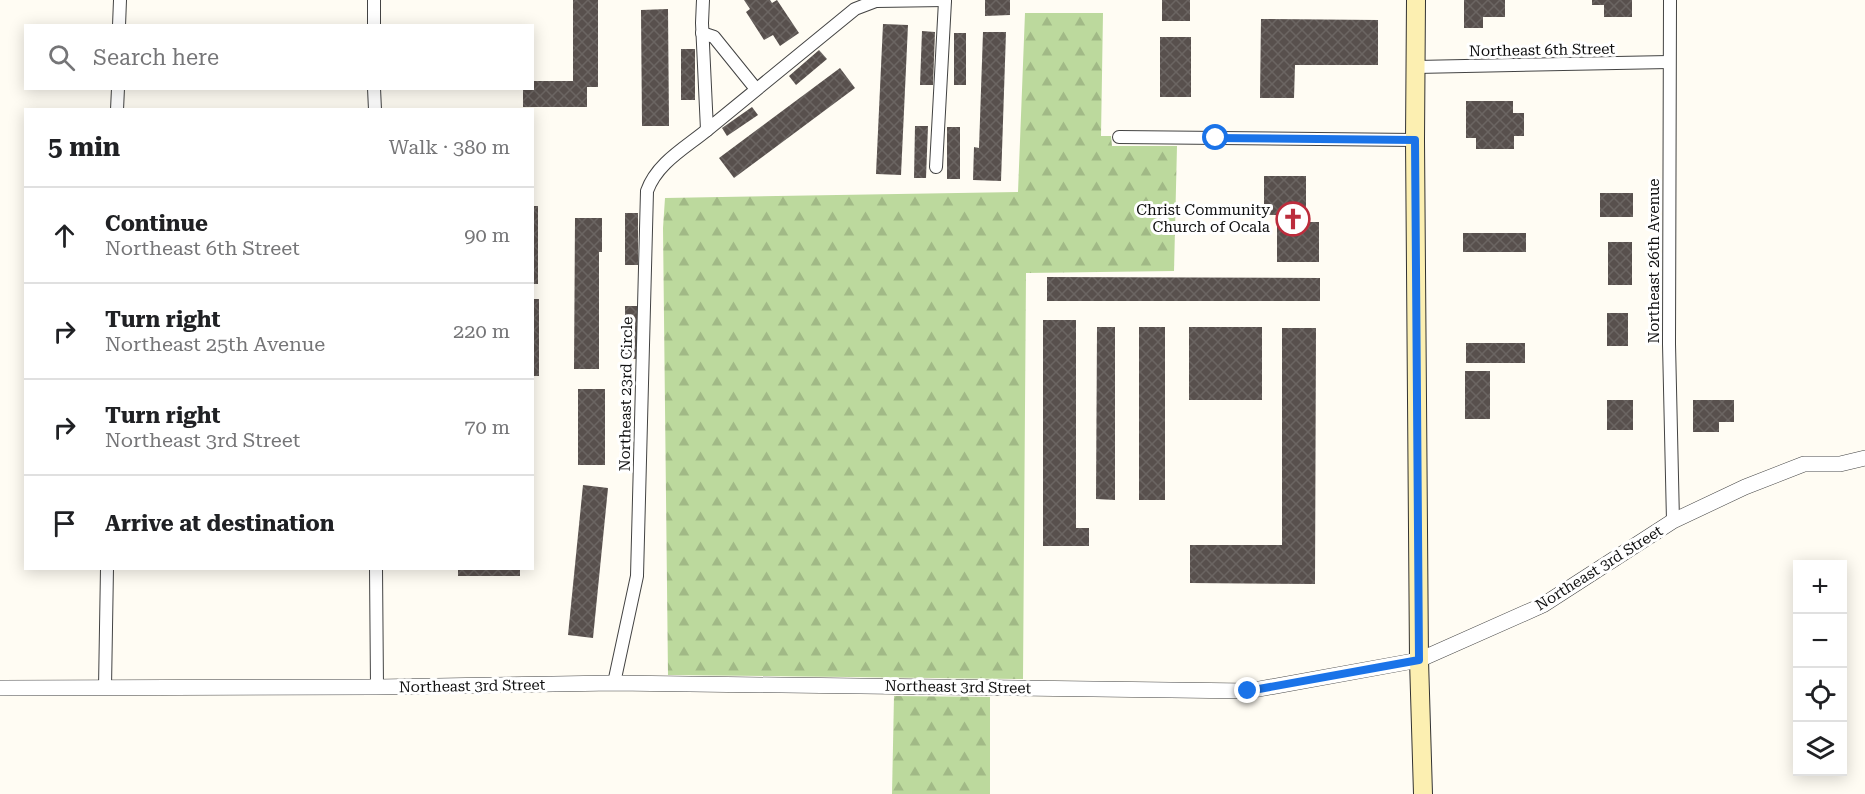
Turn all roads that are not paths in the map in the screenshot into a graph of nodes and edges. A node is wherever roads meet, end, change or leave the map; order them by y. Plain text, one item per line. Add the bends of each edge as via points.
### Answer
1 (120, 0) edge
2 (374, 0) edge
3 (703, 0) edge
4 (945, 0) edge
5 (1416, 0) edge
6 (1670, 0) edge
7 (119, 24) edge
8 (374, 24) edge
9 (702, 33) junction
10 (1669, 62) junction
11 (1416, 67) junction
12 (756, 89) junction
13 (118, 90) edge
14 (374, 90) edge
15 (117, 108) edge
16 (375, 108) edge
17 (707, 130) junction
18 (1119, 137) dead end
19 (1415, 140) junction
20 (936, 168) dead end
21 (1865, 458) edge
22 (1673, 521) junction
23 (107, 570) edge
24 (376, 570) edge
25 (1419, 660) junction
26 (614, 683) junction
27 (105, 687) junction
28 (377, 687) junction
29 (0, 688) edge
30 (1423, 794) edge

1 - 7 street
2 - 8 street
3 - 9 street
4 - 12 street, Northeast 23rd Circle via 888,0 855,9
4 - 20 street, Northeast 23rd Circle
5 - 11 main road
6 - 10 street, Northeast 26th Avenue
9 - 12 street via 714,37
9 - 17 street
10 - 11 street, Northeast 6th Street
10 - 22 street, Northeast 26th Avenue
11 - 19 main road
12 - 17 street, Northeast 23rd Circle
13 - 15 street
14 - 16 street
17 - 26 street, Northeast 23rd Circle via 665,163 647,191 637,576
18 - 19 street
19 - 25 main road
21 - 22 street, Northeast 3rd Street via 1840,464 1804,464
22 - 25 street, Northeast 3rd Street via 1544,605
23 - 27 street
24 - 28 street
25 - 26 street, Northeast 3rd Street via 1248,691
25 - 30 main road
26 - 28 street, Northeast 3rd Street
27 - 28 street, Northeast 3rd Street
27 - 29 street, Northeast 3rd Street

